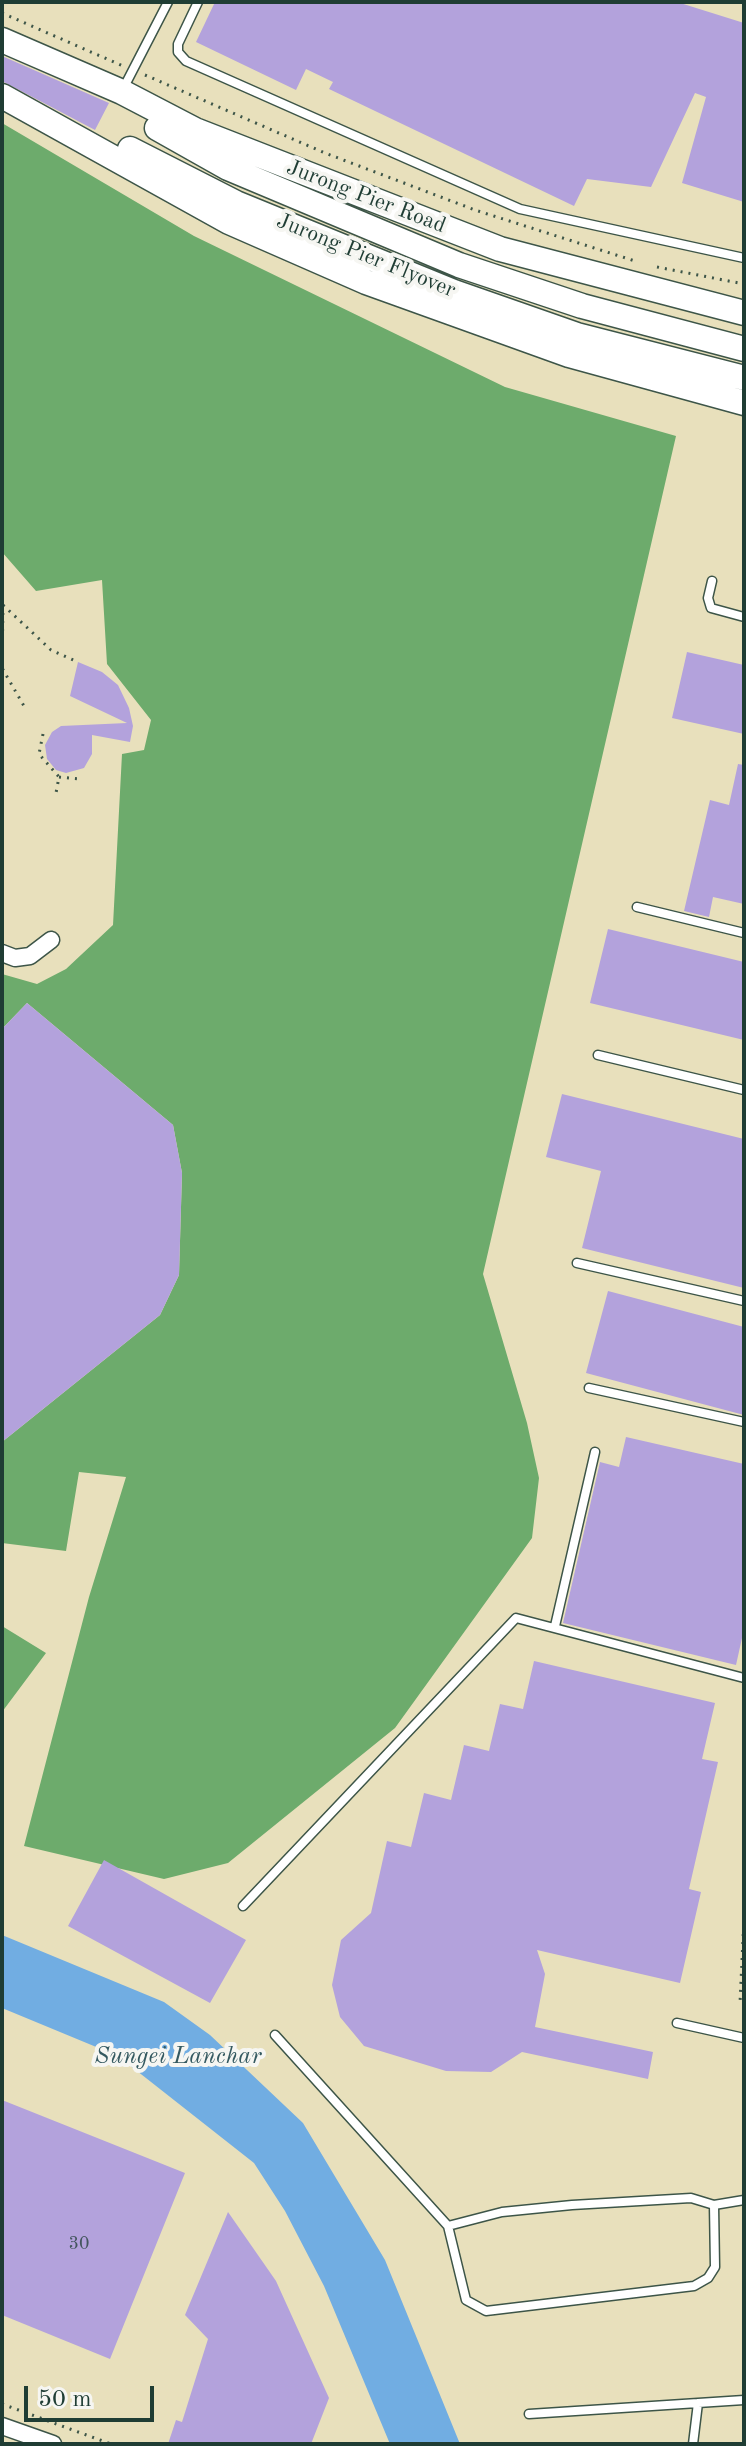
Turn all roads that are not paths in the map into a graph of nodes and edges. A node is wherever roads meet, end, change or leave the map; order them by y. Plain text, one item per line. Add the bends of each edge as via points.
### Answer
1 (168, 2) edge
2 (198, 2) edge
3 (12, 46) edge
4 (122, 92) junction
5 (2, 96) edge
6 (744, 258) edge
7 (744, 313) edge
8 (744, 349) edge
9 (744, 378) edge
10 (744, 403) edge
11 (712, 581) dead end
12 (744, 617) edge
13 (637, 907) dead end
14 (744, 933) edge
15 (51, 940) dead end
16 (2, 953) edge
17 (598, 1055) dead end
18 (744, 1090) edge
19 (577, 1263) dead end
20 (744, 1301) edge
21 (589, 1388) dead end
22 (744, 1422) edge
23 (595, 1452) dead end
24 (555, 1626) junction
25 (744, 1678) edge
26 (243, 1906) dead end
27 (677, 2023) dead end
28 (275, 2035) dead end
29 (744, 2038) edge
30 (744, 2200) edge
31 (714, 2205) junction
32 (448, 2226) junction
33 (744, 2400) edge
34 (698, 2403) junction
35 (529, 2414) dead end
36 (2, 2426) edge
37 (53, 2444) edge
38 (693, 2444) edge

1 - 4 lane
2 - 6 lane via 178,44 186,61 520,209
3 - 4 main road, Jurong Pier Road
3 - 8 main road, Jurong Pier Flyover via 228,168 459,265 582,306
4 - 7 main road, Jurong Pier Road via 195,130 500,249
5 - 9 main road, Jurong Pier Flyover via 72,120 236,203 454,292 577,335
5 - 10 main road via 229,222 366,282 569,355
11 - 12 lane via 711,608
13 - 14 lane
15 - 16 street via 30,956
17 - 18 lane
19 - 20 lane
21 - 22 lane
23 - 24 lane
24 - 25 lane
24 - 26 lane via 523,1618 508,1622
27 - 29 lane
28 - 32 lane
30 - 31 lane
31 - 32 lane via 691,2198 572,2205 502,2212
31 - 32 lane via 715,2267 694,2286 486,2311 466,2300
33 - 34 lane
34 - 35 lane
34 - 38 lane
36 - 37 street

